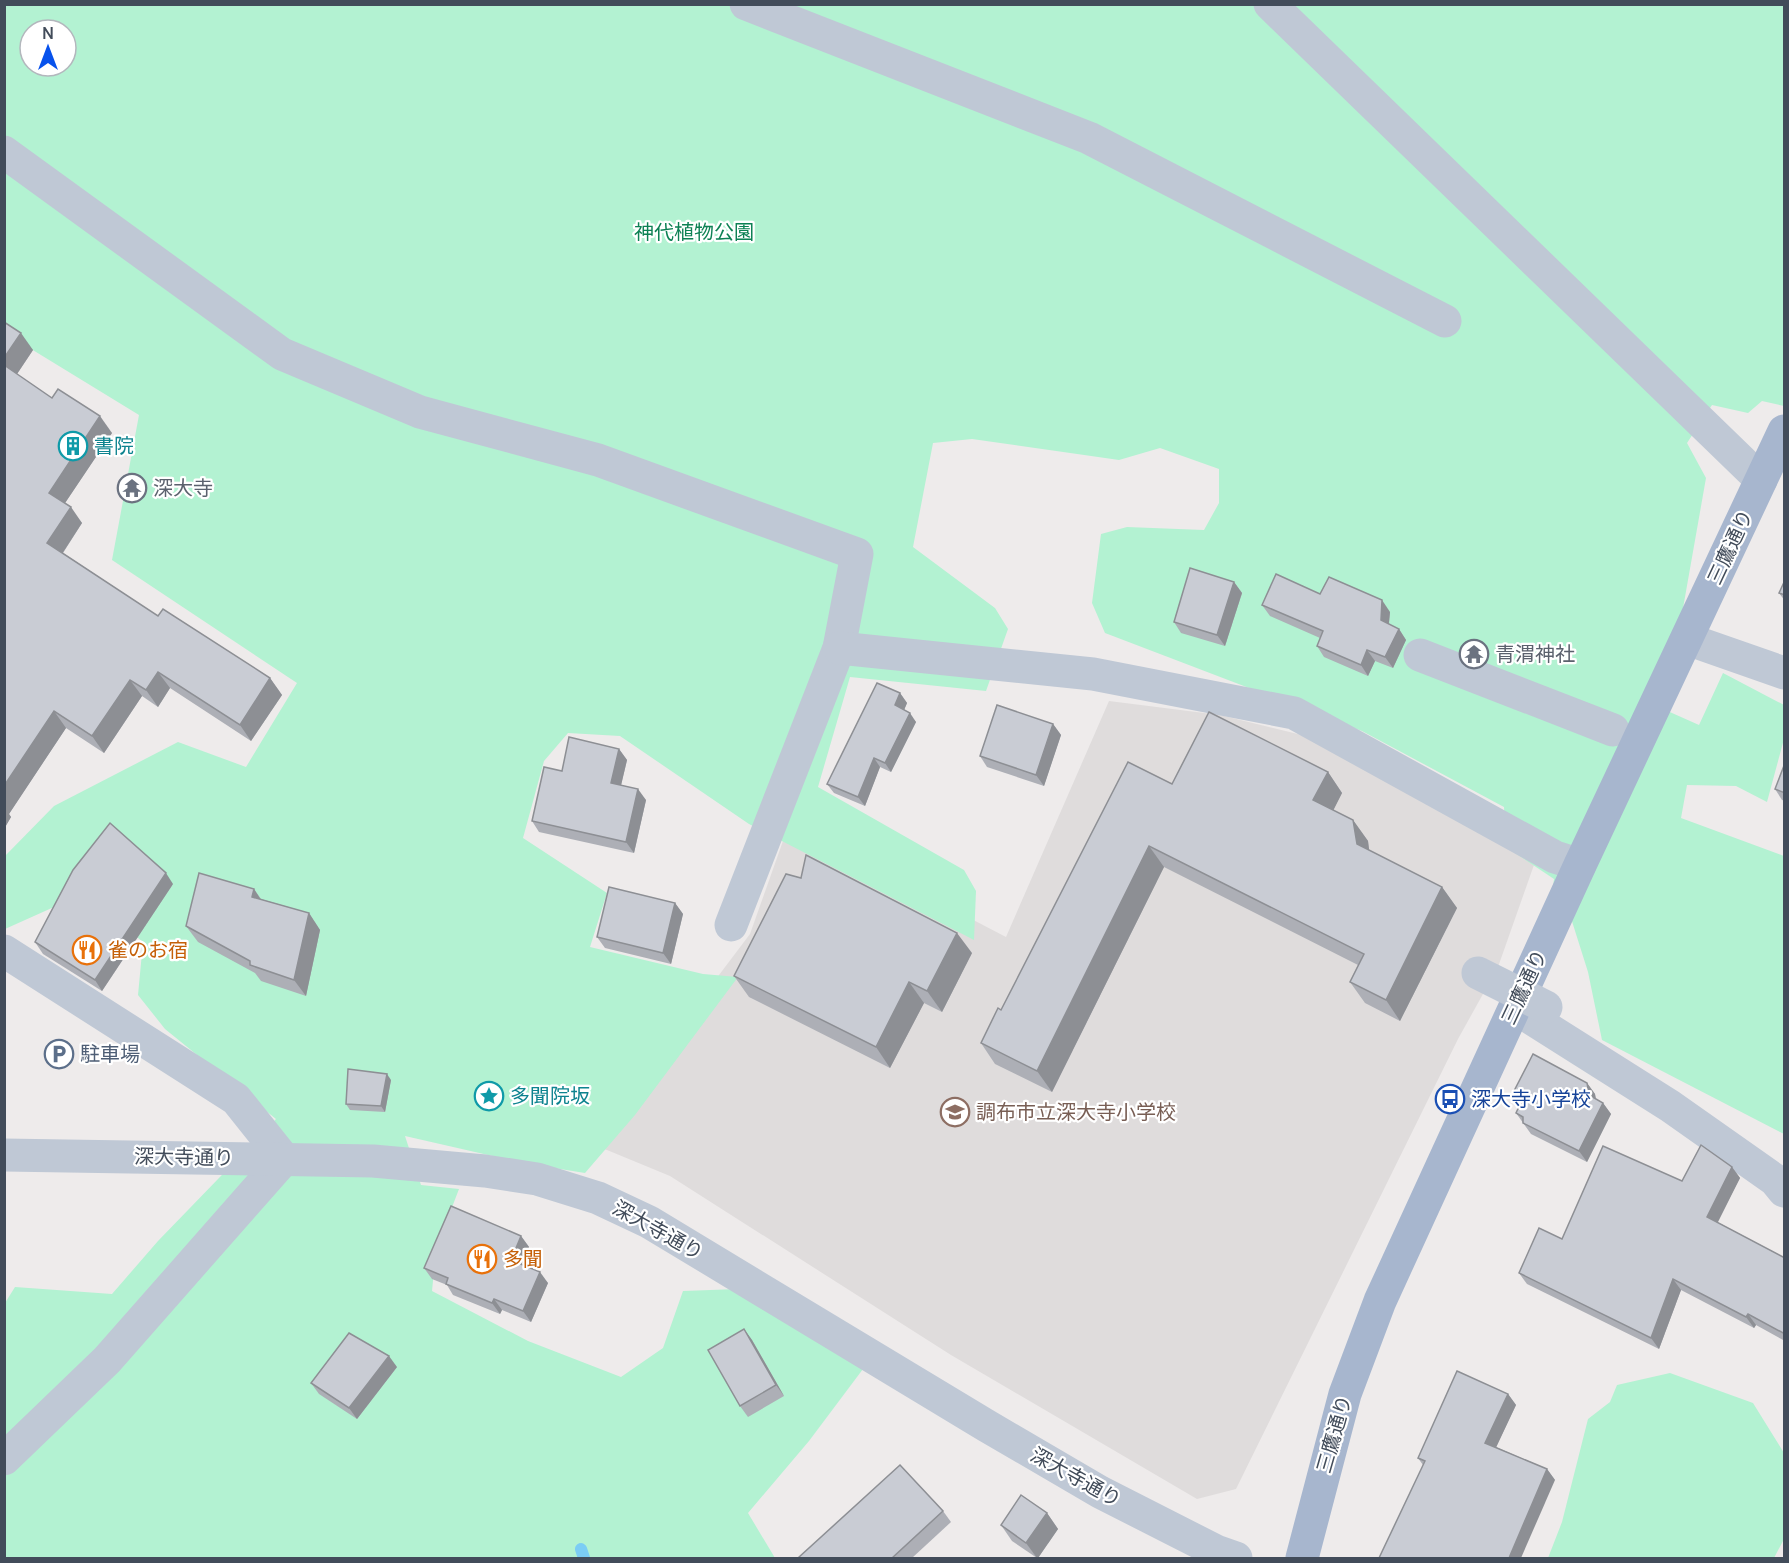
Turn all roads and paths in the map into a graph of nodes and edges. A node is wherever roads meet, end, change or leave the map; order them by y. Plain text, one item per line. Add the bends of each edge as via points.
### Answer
1 (746, 4) edge
2 (1270, 4) edge
3 (4, 152) edge
4 (1445, 321) dead end
5 (1785, 430) edge
6 (1761, 480) junction
7 (1687, 639) junction
8 (839, 648) junction
9 (1420, 655) dead end
10 (1785, 673) edge
11 (1613, 730) dead end
12 (1580, 865) junction
13 (731, 925) dead end
14 (4, 951) edge
15 (1478, 973) dead end
16 (1530, 1007) junction
17 (4, 1155) edge
18 (284, 1159) junction
19 (1785, 1191) edge
20 (4, 1459) edge
21 (1236, 1558) edge
22 (1302, 1558) edge

1 - 4 street via 1089,138
2 - 6 street
3 - 8 street via 282,354 420,412 598,460 857,554
5 - 6 main road, 三鷹通り
6 - 7 main road, 三鷹通り
7 - 10 street
7 - 12 main road, 三鷹通り
8 - 12 street via 1093,674 1294,713 1555,857
8 - 13 street
9 - 11 street
12 - 16 main road, 三鷹通り
14 - 18 street via 236,1099
15 - 16 street, bridge
16 - 19 street via 1775,1180
16 - 22 main road, 三鷹通り via 1380,1301 1345,1394
17 - 18 street, 深大寺通り
18 - 20 street via 107,1360
18 - 21 street, 深大寺通り via 373,1161 485,1171 537,1179 598,1197 649,1222 1090,1486

